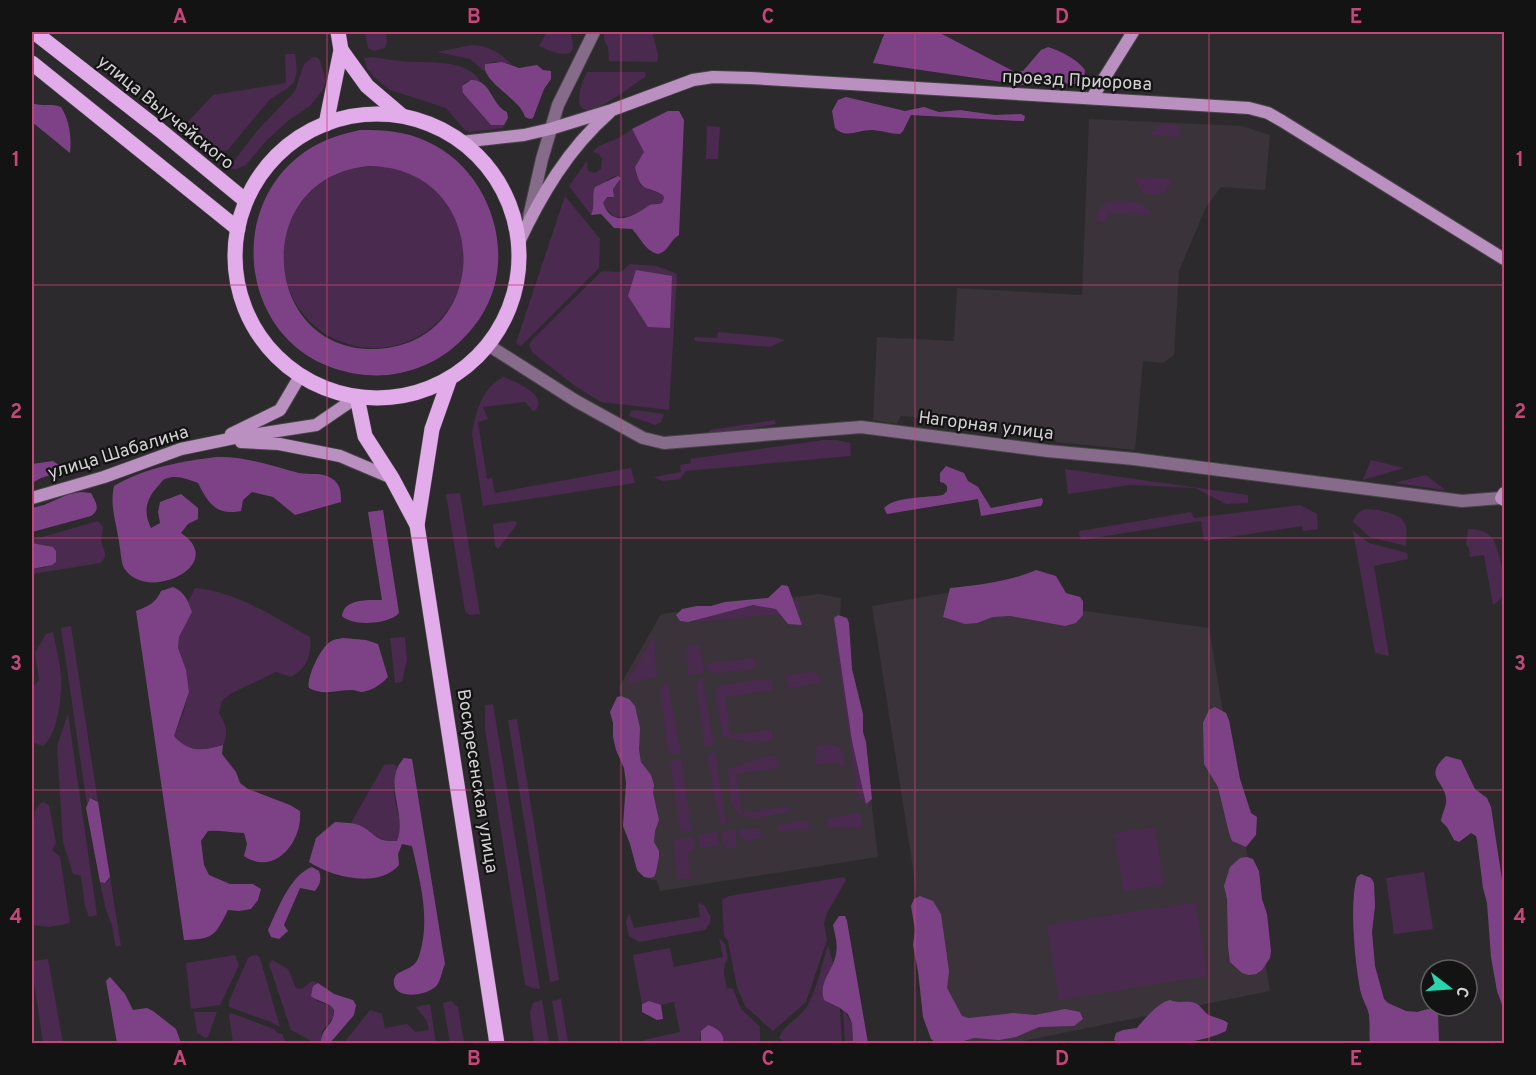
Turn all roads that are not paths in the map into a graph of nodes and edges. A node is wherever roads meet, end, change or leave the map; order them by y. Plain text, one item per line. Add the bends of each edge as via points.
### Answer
1 (34, 32) edge
2 (338, 32) edge
3 (594, 32) edge
4 (1133, 32) edge
5 (341, 50) junction
6 (32, 63) edge
7 (1092, 98) junction
8 (612, 111) junction
9 (403, 117) junction
10 (326, 124) junction
11 (550, 129) junction
12 (461, 142) junction
13 (246, 201) junction
14 (528, 224) junction
15 (238, 229) junction
16 (518, 244) junction
17 (1504, 259) edge
18 (488, 345) junction
19 (300, 376) junction
20 (450, 378) junction
21 (357, 397) junction
22 (216, 441) junction
23 (392, 478) junction
24 (1503, 497) edge
25 (32, 498) edge
26 (417, 525) junction
27 (497, 1044) edge

1 - 13 main road, улица Выучейского
2 - 5 main road
3 - 11 street
4 - 7 street
5 - 9 main road via 371,91
5 - 10 main road
6 - 15 main road
7 - 8 street, проезд Приорова via 713,77 693,80
7 - 17 street, проезд Приорова via 1249,108 1268,113
8 - 11 street, проезд Приорова
8 - 14 street via 573,149
9 - 10 main road via 372,114
9 - 12 main road via 443,130
10 - 13 main road via 278,154
11 - 12 street, проезд Приорова
11 - 14 street
12 - 16 main road via 494,176 509,205
13 - 15 main road
14 - 16 street
15 - 19 main road via 235,262 246,311 274,354
16 - 18 main road via 515,290
18 - 20 main road
18 - 24 street, Нагорная улица via 580,404 644,438 664,443 861,427 1462,501
19 - 21 main road via 331,391
19 - 22 street via 280,410
20 - 21 main road via 400,396
20 - 26 main road, Воскресенская улица via 432,429
21 - 22 street via 316,425
21 - 23 main road, Воскресенская улица via 365,436
22 - 23 street via 279,444 340,456
22 - 25 street, улица Шабалина
23 - 26 main road, Воскресенская улица
26 - 27 main road, Воскресенская улица

